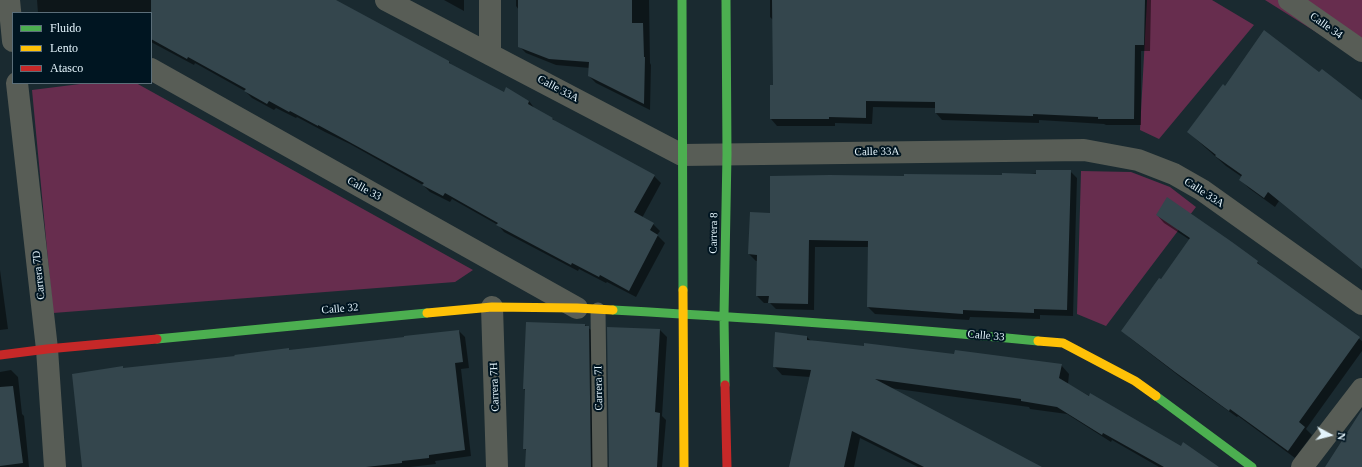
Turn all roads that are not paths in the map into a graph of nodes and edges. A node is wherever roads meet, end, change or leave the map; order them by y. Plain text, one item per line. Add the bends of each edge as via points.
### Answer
1 (9, 0) edge
2 (386, 0) edge
3 (490, 0) edge
4 (682, 0) edge
5 (726, 0) edge
6 (1289, 0) edge
7 (12, 31) edge
8 (1362, 51) edge
9 (490, 54) junction
10 (152, 70) edge
11 (17, 84) edge
12 (727, 154) junction
13 (682, 155) junction
14 (1362, 304) edge
15 (492, 307) junction
16 (588, 309) junction
17 (683, 314) junction
18 (724, 316) junction
19 (47, 349) junction
20 (0, 355) edge
21 (1362, 389) edge
22 (1355, 409) edge
23 (55, 467) edge
24 (497, 467) edge
25 (600, 467) edge
26 (684, 467) edge
27 (727, 467) edge
28 (1252, 467) edge
29 (1302, 467) edge

1 - 7 street
2 - 9 street, Calle 33A
3 - 9 street
4 - 13 street
5 - 12 street, Carrera 8
6 - 8 street, Calle 34
9 - 13 street, Calle 33A
10 - 16 street, Calle 33
11 - 19 street, Carrera 7D
12 - 13 street, Calle 33A
12 - 14 street, Calle 33A via 1084,150 1138,160 1174,174 1202,190
12 - 18 street, Carrera 8
13 - 17 street
15 - 16 street, Calle 32
15 - 19 street, Calle 32
15 - 24 street, Carrera 7H
16 - 17 street, Calle 32
16 - 25 lane, Carrera 7I
17 - 18 street, Calle 33
17 - 26 street
18 - 27 street, Carrera 8
18 - 28 street, Calle 33 via 1063,343 1135,381
19 - 20 street, Calle 32
19 - 23 street, Carrera 7D
21 - 22 street
22 - 29 street

